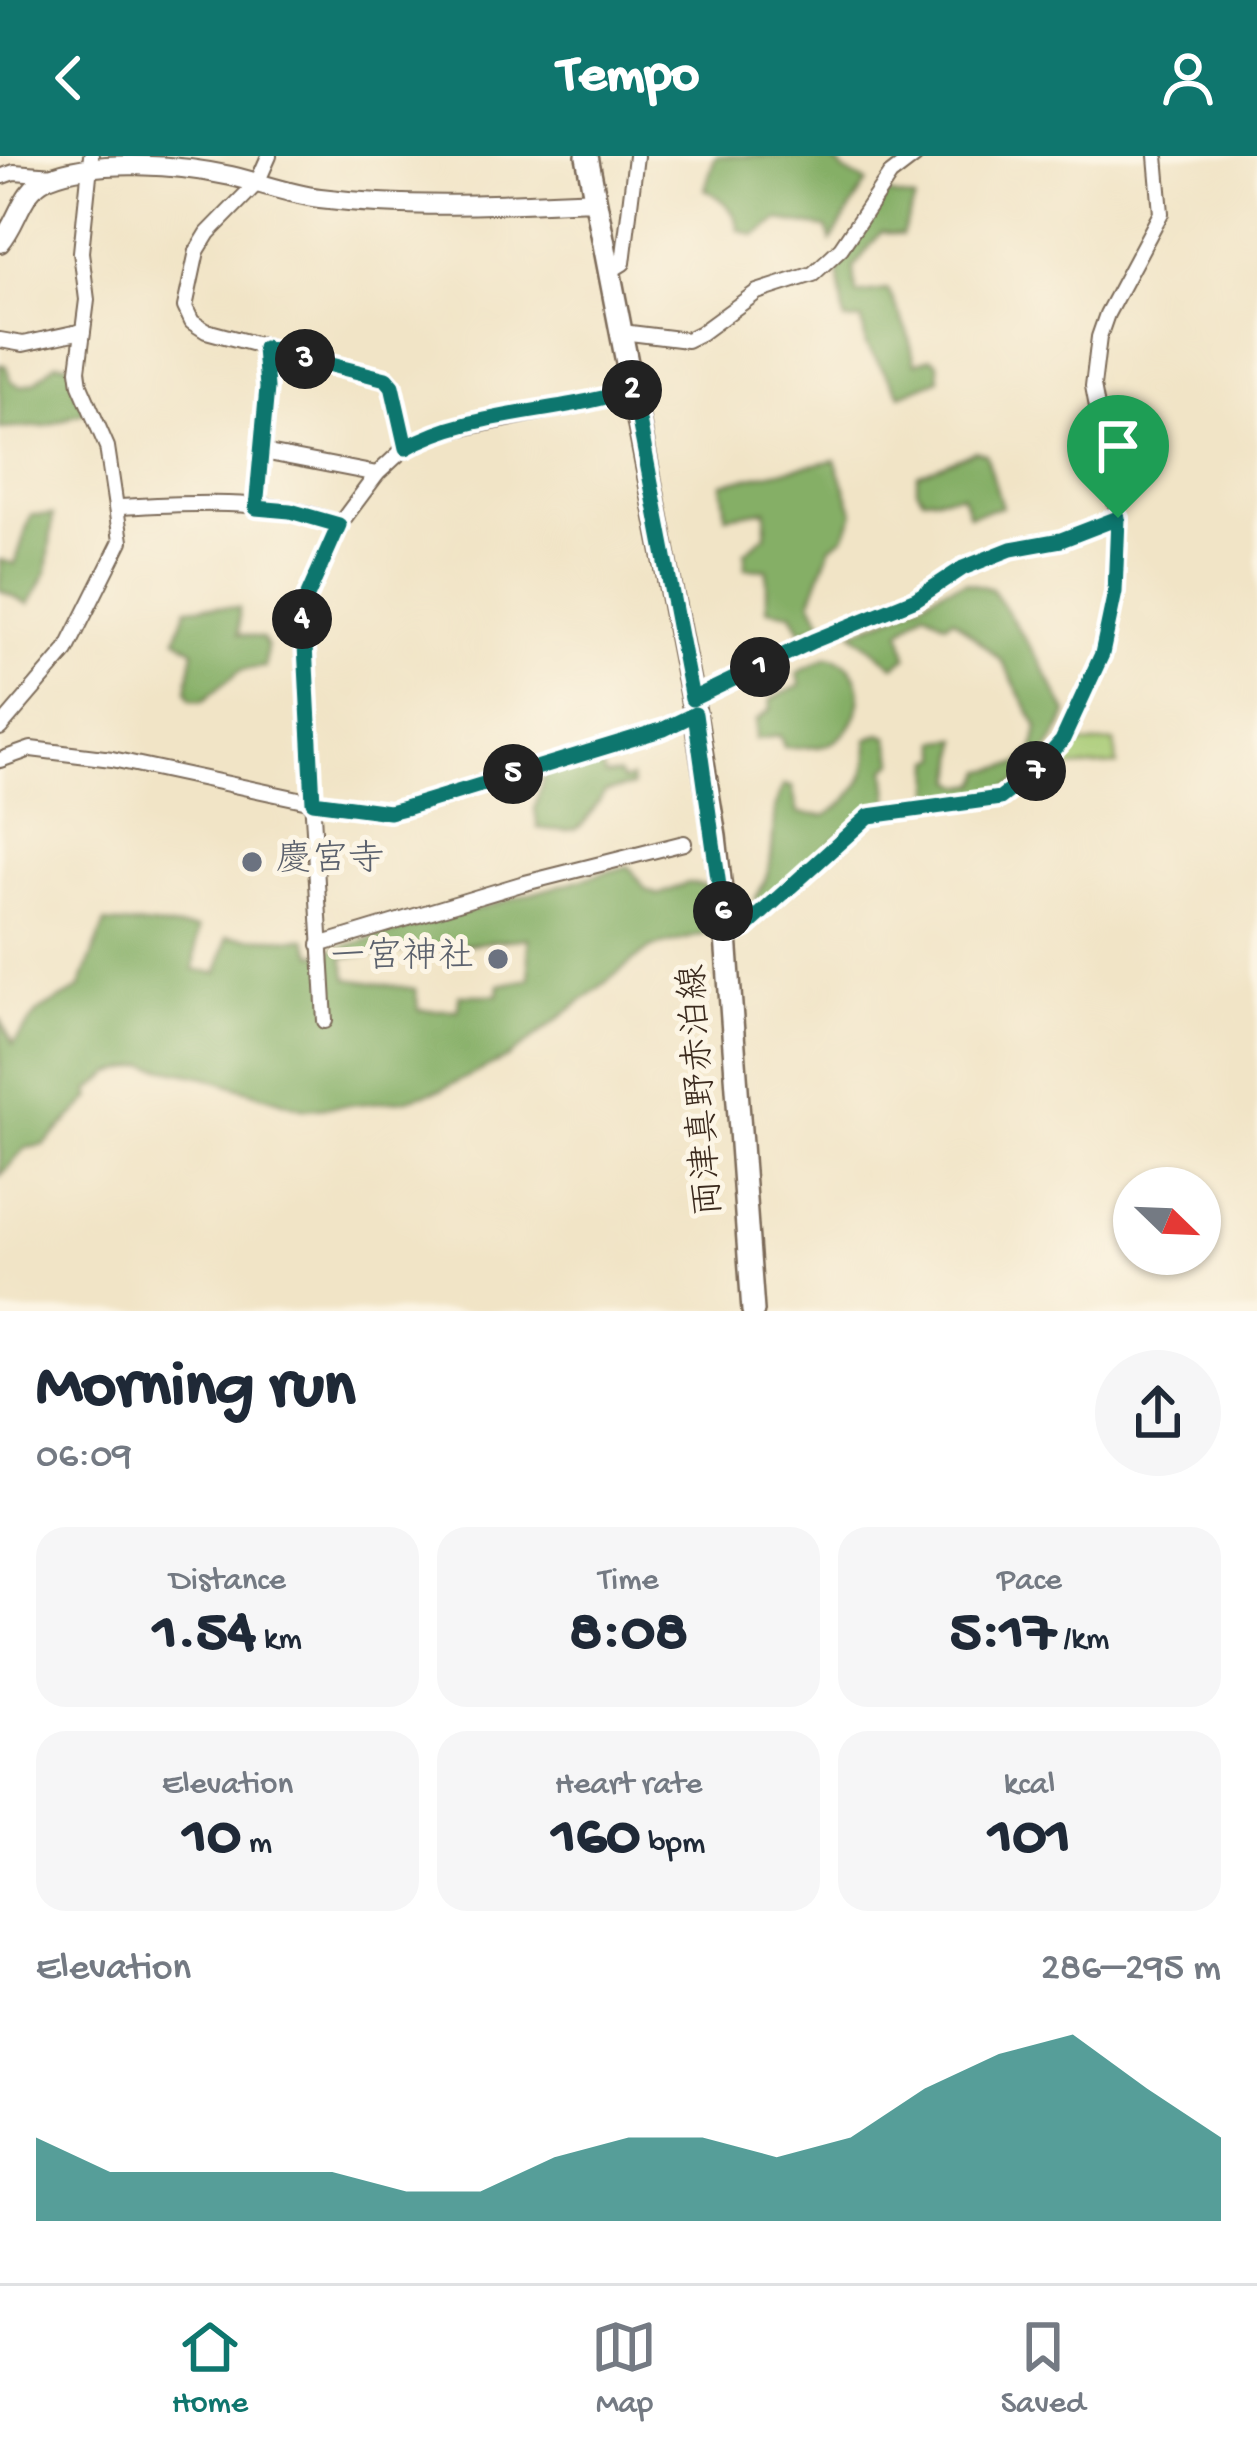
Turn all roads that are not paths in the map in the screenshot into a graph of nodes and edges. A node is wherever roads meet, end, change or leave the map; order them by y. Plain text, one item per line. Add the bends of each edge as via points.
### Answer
1 (269, 156) edge
2 (587, 156) edge
3 (636, 156) edge
4 (915, 156) edge
5 (1156, 156) edge
6 (92, 163) edge
7 (55, 176) junction
8 (0, 177) edge
9 (257, 183) junction
10 (596, 200) junction
11 (0, 243) edge
12 (610, 271) junction
13 (83, 331) junction
14 (622, 332) junction
15 (0, 340) edge
16 (264, 348) junction
17 (633, 389) junction
18 (406, 448) junction
19 (263, 452) junction
20 (377, 474) junction
21 (118, 507) junction
22 (256, 508) junction
23 (1118, 518) junction
24 (339, 525) junction
25 (694, 706) junction
26 (0, 728) edge
27 (0, 760) edge
28 (313, 802) junction
29 (684, 843) dead end
30 (726, 936) junction
31 (319, 945) junction
32 (325, 1021) dead end
33 (753, 1311) edge

1 - 9 street
2 - 10 main road, 両津真野赤泊線
3 - 12 street via 623,263
4 - 14 street via 890,175 841,248 813,274 758,292 687,340
5 - 23 street via 1161,213 1099,337 1094,386
6 - 7 street
6 - 9 street
6 - 13 street via 81,252
7 - 8 street
7 - 11 street via 25,197
9 - 10 street via 323,199
9 - 16 street via 197,250 184,307 206,331
10 - 12 main road, 両津真野赤泊線
12 - 14 main road, 両津真野赤泊線
13 - 15 street via 23,344
13 - 21 street via 80,385 107,447
14 - 17 main road, 両津真野赤泊線
16 - 18 street via 386,379
16 - 19 street
17 - 18 street via 442,432
17 - 25 main road, 両津真野赤泊線
18 - 20 street
19 - 20 street
19 - 22 street
20 - 24 street
21 - 22 street
21 - 26 street via 118,549 66,651
22 - 24 street
23 - 25 street via 963,568 916,599 813,641
23 - 30 street via 1102,654 1062,741 1034,772 1000,798 869,816
24 - 28 street via 303,606
25 - 28 street via 664,729 405,808
25 - 30 main road, 両津真野赤泊線
27 - 28 street via 31,749 112,759
28 - 31 street
29 - 31 street
30 - 33 main road, 両津真野赤泊線
31 - 32 street

